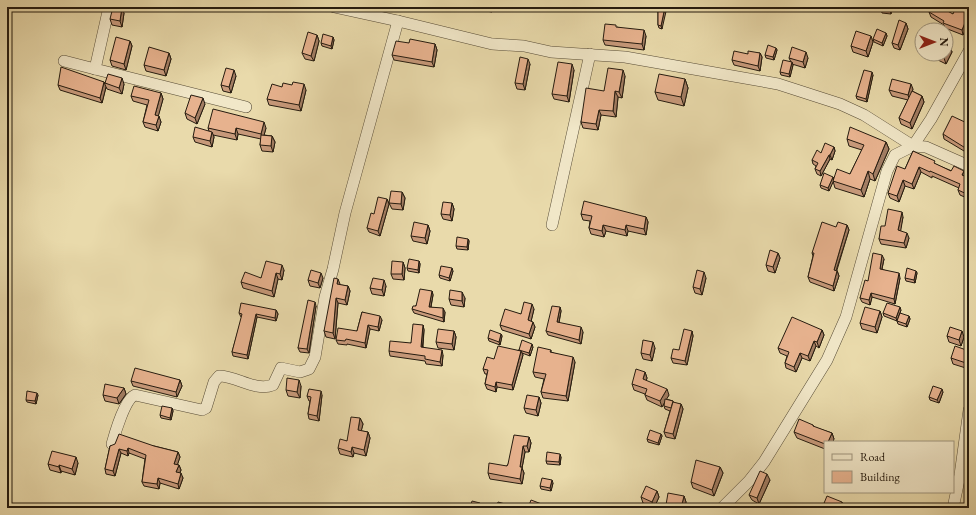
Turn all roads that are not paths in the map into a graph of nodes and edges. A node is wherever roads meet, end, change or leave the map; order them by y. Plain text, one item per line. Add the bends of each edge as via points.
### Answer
1 (109, 7) edge
2 (334, 7) edge
3 (398, 21) junction
4 (969, 51) edge
5 (590, 54) junction
6 (64, 61) dead end
7 (95, 69) junction
8 (246, 107) dead end
9 (913, 146) junction
10 (969, 166) edge
11 (552, 225) dead end
12 (969, 410) edge
13 (112, 444) edge
14 (726, 507) edge
15 (953, 508) edge

1 - 7 street
2 - 3 street
3 - 5 street via 492,44
3 - 13 street via 345,213 334,269 325,297 315,357 309,369 300,372 281,368 273,385 265,388 218,376 206,408 202,410 135,395 127,403
4 - 9 street
5 - 9 street via 625,57 778,84 840,104
5 - 11 street
6 - 7 street
7 - 8 street
9 - 10 street via 926,147
9 - 14 street via 895,155 886,171 846,317 827,360 764,462
12 - 15 street

